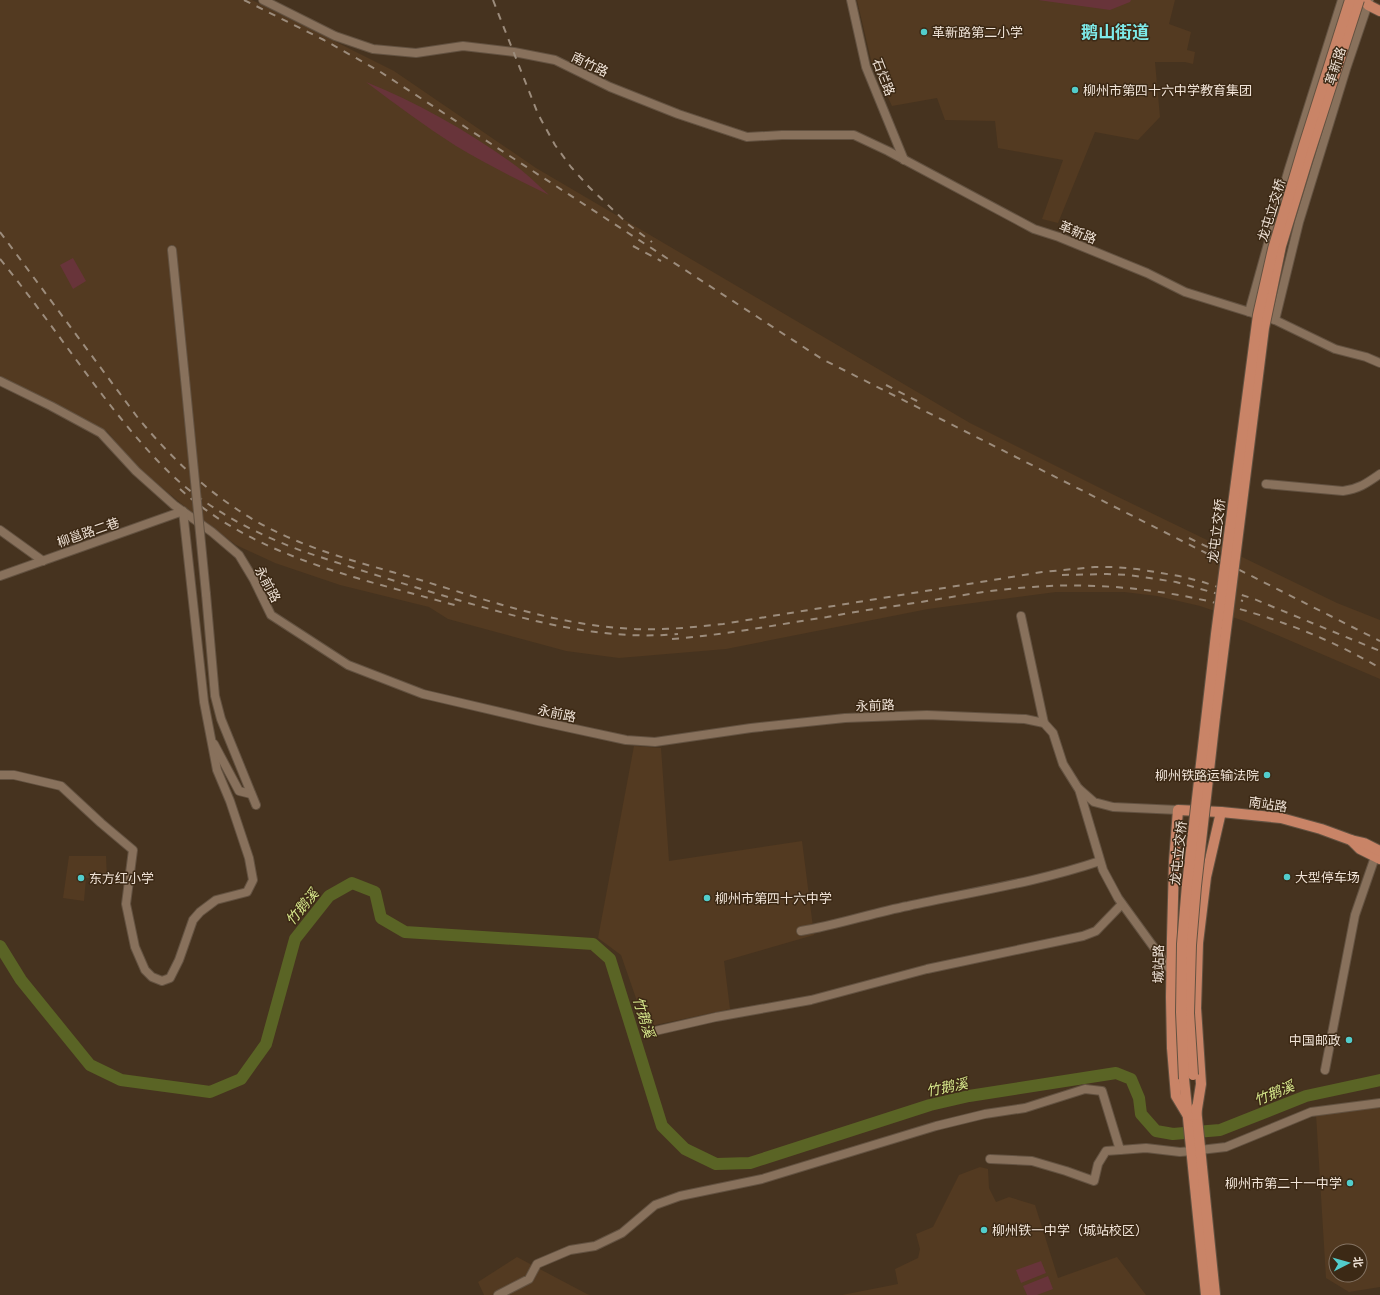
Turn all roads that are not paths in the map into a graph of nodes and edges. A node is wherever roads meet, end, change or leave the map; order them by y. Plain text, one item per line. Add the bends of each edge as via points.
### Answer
1 (263, 0) edge
2 (851, 0) edge
3 (1342, 0) edge
4 (1350, 0) edge
5 (1365, 1) edge
6 (1380, 11) edge
7 (904, 160) junction
8 (172, 250) dead end
9 (1249, 312) junction
10 (1275, 320) junction
11 (1380, 363) edge
12 (0, 381) edge
13 (1380, 474) edge
14 (1266, 484) dead end
15 (183, 511) junction
16 (0, 530) edge
17 (43, 561) junction
18 (0, 576) edge
19 (1021, 616) dead end
20 (1044, 723) junction
21 (210, 736) junction
22 (0, 775) edge
23 (1078, 788) junction
24 (251, 794) junction
25 (256, 805) dead end
26 (1178, 810) junction
27 (1221, 812) junction
28 (1378, 856) edge
29 (1100, 861) junction
30 (1122, 904) junction
31 (801, 931) dead end
32 (1171, 971) junction
33 (655, 1031) dead end
34 (1325, 1070) dead end
35 (1189, 1077) junction
36 (1380, 1103) edge
37 (1192, 1117) junction
38 (1195, 1148) junction
39 (1120, 1150) junction
40 (990, 1158) dead end
41 (1210, 1294) edge
42 (498, 1295) edge

1 - 7 street, 南竹路 via 336,36 373,49 416,53 463,46 555,60 610,87 678,114 747,137 854,135
2 - 7 street, 石烂路 via 866,67
3 - 9 street, 革新路 via 1288,172
4 - 35 main road, 龙屯立交桥, bridge via 1272,249 1258,315 1216,634 1187,885 1182,944 1181,1004
5 - 6 main road
5 - 10 street, 革新路 via 1299,222
5 - 35 main road, 龙屯立交桥, bridge via 1309,154 1281,246 1264,328 1195,893 1191,945
7 - 9 street, 革新路 via 1034,229 1125,264 1185,292
8 - 24 street, bridge via 215,696 221,719
9 - 10 street, 革新路
10 - 11 street via 1335,349
12 - 15 street, 永前路 via 101,433 136,471
13 - 14 street via 1363,486 1343,491
15 - 17 street, 柳邕路二巷
15 - 20 street, 永前路 via 239,555 271,615 348,665 431,696 626,740 655,742 845,718 927,715 1025,719
15 - 21 street
16 - 17 street
17 - 18 street, 柳邕路二巷
19 - 20 street
20 - 23 street via 1053,733 1063,764
21 - 22 street via 217,770 249,858 253,880 247,892 216,900 200,912 193,920 170,978 162,980 152,977 145,970 135,947 126,904 133,850 61,786 14,775
21 - 24 street via 238,791
23 - 26 street via 1094,802 1114,807
23 - 29 street
24 - 25 street
26 - 27 main road, 南站路
26 - 32 main road, 城站路
27 - 28 main road, 南站路 via 1282,818 1351,840 1360,849
27 - 37 main road, 城站路 via 1206,877 1198,943 1196,1008 1200,1084
28 - 34 street via 1355,915
29 - 30 street
29 - 31 street via 1068,872 904,906
30 - 32 street
30 - 33 street via 1096,931 1083,936 927,969 811,1000
32 - 37 main road, 城站路 via 1172,1048 1176,1096
35 - 37 main road, 城站路
36 - 38 street via 1311,1112 1226,1147
37 - 38 main road, 城站路
38 - 39 street via 1180,1152 1146,1148
38 - 41 main road, 城站路
39 - 40 street via 1106,1151 1098,1164 1094,1181 1032,1161
39 - 42 street via 1102,1091 1085,1089 1025,1108 985,1114 936,1126 762,1179 680,1196 655,1204 622,1233 595,1246 570,1250 537,1264 529,1279

